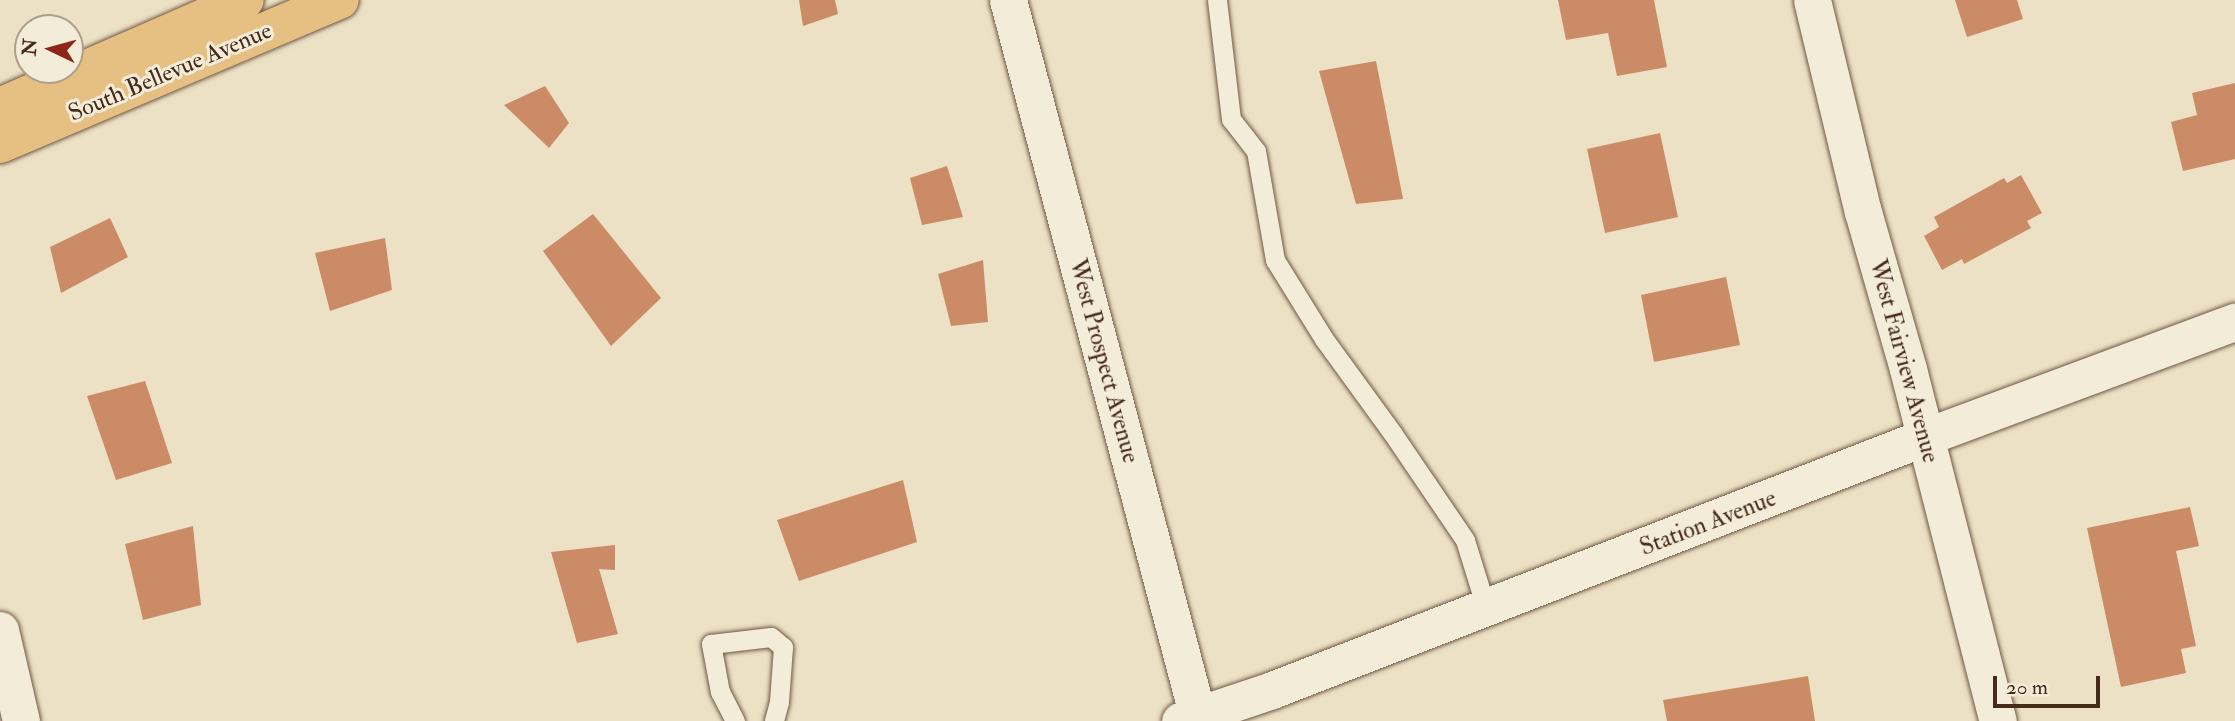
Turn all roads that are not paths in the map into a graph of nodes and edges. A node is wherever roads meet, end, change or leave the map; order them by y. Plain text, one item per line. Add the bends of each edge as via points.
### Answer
1 (245, 0) edge
2 (340, 0) edge
3 (1008, 0) edge
4 (1217, 0) edge
5 (1812, 0) edge
6 (0, 107) edge
7 (0, 144) edge
8 (2235, 322) edge
9 (1925, 437) junction
10 (1486, 608) junction
11 (0, 630) edge
12 (1192, 719) edge
13 (21, 721) edge
14 (735, 721) edge
15 (774, 721) edge
16 (1998, 721) edge

1 - 6 main road, South Bellevue Avenue
2 - 7 main road, South Bellevue Avenue
3 - 12 street, West Prospect Avenue
4 - 10 lane via 1231,119 1256,151 1275,260 1324,340 1465,540
5 - 9 street, West Fairview Avenue via 1863,212
8 - 9 street, Station Avenue
9 - 10 street, Station Avenue
9 - 16 street, West Fairview Avenue
10 - 12 street, Station Avenue
11 - 13 street
14 - 15 lane via 720,692 711,644 771,636 783,647

